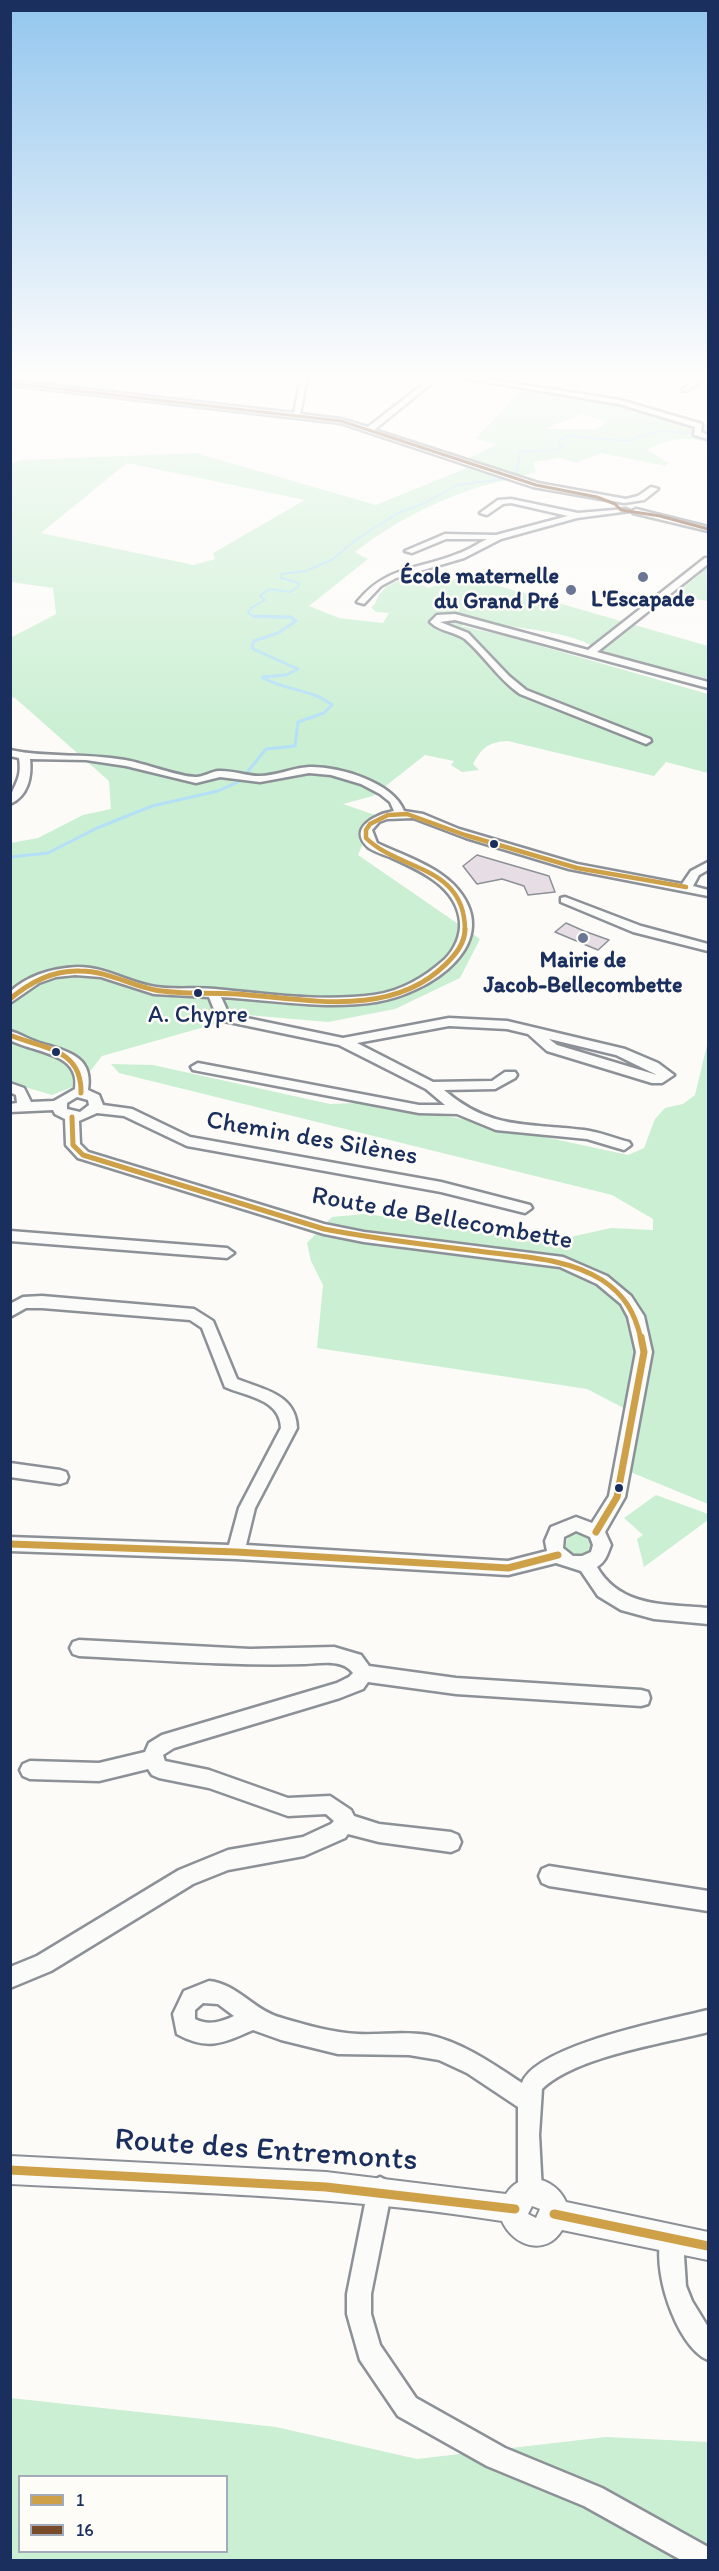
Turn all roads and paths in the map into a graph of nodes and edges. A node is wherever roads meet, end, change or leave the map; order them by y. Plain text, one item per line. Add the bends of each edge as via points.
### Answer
1 (600, 498) edge
2 (646, 498) edge
3 (622, 505) junction
4 (640, 505) junction
5 (484, 513) dead end
6 (577, 516) junction
7 (708, 529) edge
8 (498, 537) junction
9 (409, 551) dead end
10 (708, 560) edge
11 (361, 602) dead end
12 (591, 652) junction
13 (708, 685) edge
14 (646, 741) dead end
15 (10, 753) edge
16 (24, 756) junction
17 (10, 801) edge
18 (400, 814) junction
19 (708, 864) edge
20 (686, 886) junction
21 (708, 893) edge
22 (565, 900) dead end
23 (708, 948) edge
24 (213, 992) junction
25 (241, 994) junction
26 (10, 999) edge
27 (228, 1018) junction
28 (532, 1031) junction
29 (10, 1035) edge
30 (343, 1042) junction
31 (198, 1066) dead end
32 (510, 1075) dead end
33 (431, 1086) junction
34 (10, 1087) edge
35 (81, 1093) junction
36 (59, 1105) junction
37 (17, 1106) edge
38 (95, 1108) junction
39 (459, 1110) junction
40 (72, 1117) junction
41 (624, 1144) dead end
42 (525, 1208) dead end
43 (10, 1236) edge
44 (227, 1253) dead end
45 (10, 1312) edge
46 (10, 1470) edge
47 (60, 1477) dead end
48 (596, 1532) junction
49 (10, 1544) edge
50 (236, 1552) junction
51 (558, 1555) junction
52 (586, 1564) junction
53 (708, 1616) edge
54 (79, 1648) dead end
55 (364, 1673) junction
56 (641, 1698) dead end
57 (152, 1759) junction
58 (30, 1770) dead end
59 (344, 1823) junction
60 (451, 1842) dead end
61 (549, 1876) dead end
62 (708, 1901) edge
63 (10, 1978) edge
64 (254, 2018) dead end
65 (708, 2020) edge
66 (530, 2102) junction
67 (10, 2170) edge
68 (380, 2189) junction
69 (522, 2200) junction
70 (671, 2240) junction
71 (708, 2246) edge
72 (708, 2348) edge
73 (706, 2560) edge

1 - 3 street
2 - 4 street
3 - 4 street
3 - 4 street
3 - 6 street via 602,515
4 - 7 street via 660,516
5 - 6 street via 501,502 511,501
6 - 8 street
8 - 9 street via 445,536
8 - 11 street via 461,556 393,576 378,584
10 - 12 street
12 - 13 street
12 - 14 street via 455,617 440,617 435,622 466,636 509,684 523,692
15 - 16 street
16 - 17 street via 26,783
16 - 18 street via 86,757 196,780 309,770 346,775 384,792 395,801
18 - 20 street via 577,868
18 - 25 street via 370,824 366,838 442,880 457,897 466,918 466,931 450,961 419,984 367,1000 317,1002
19 - 20 street
20 - 21 street
22 - 23 street via 637,929
24 - 25 street
24 - 26 street via 152,990 110,975 73,971 38,979
24 - 27 street via 221,1012
25 - 27 street via 229,1006
27 - 30 street
28 - 28 street via 552,1048 657,1080 667,1075 656,1066 602,1048
28 - 30 street via 507,1025 449,1022
29 - 35 street via 74,1060 85,1078
30 - 33 street
31 - 39 street via 419,1109
32 - 33 street via 495,1085
33 - 39 street
34 - 37 street via 24,1095
35 - 36 street via 64,1097
35 - 38 street via 94,1098
36 - 37 street
36 - 40 street via 60,1111
38 - 40 street via 88,1114
38 - 42 street, Chemin des Silènes via 127,1112 187,1141 430,1185
39 - 41 street via 496,1126 587,1135
40 - 48 street, Route de Bellecombette via 72,1145 100,1162 324,1229 563,1262 618,1292 636,1316 644,1352 617,1497
43 - 44 street
45 - 50 street via 23,1303 42,1302 194,1315 208,1325 231,1383 286,1407 291,1416 289,1428 248,1508
46 - 47 street
48 - 51 street via 576,1524 562,1528 553,1543
48 - 52 street via 601,1551
49 - 50 street
50 - 51 street via 508,1568
51 - 52 street via 570,1563
52 - 53 street via 604,1591 625,1603 646,1610
54 - 55 street via 250,1657 334,1655 355,1661
55 - 56 street via 456,1686
55 - 57 street via 356,1683 340,1690 169,1741 156,1749
57 - 58 street via 99,1772
57 - 59 street via 159,1769 209,1779 288,1808 330,1804 344,1817
59 - 60 street via 379,1833
59 - 63 street via 338,1831 304,1846 228,1860 186,1877 44,1964
61 - 62 street
64 - 66 street via 281,2029 355,2045 414,2044 439,2049 474,2065
65 - 66 street via 555,2064 532,2083
66 - 69 street
67 - 68 main road, Route des Entremonts
68 - 69 main road, Route des Entremonts
68 - 73 street via 359,2294 359,2314 369,2351 407,2407 496,2457 593,2497
69 - 70 main road via 518,2222 533,2234 545,2231 554,2214
70 - 71 main road
70 - 72 street via 674,2288 680,2305

